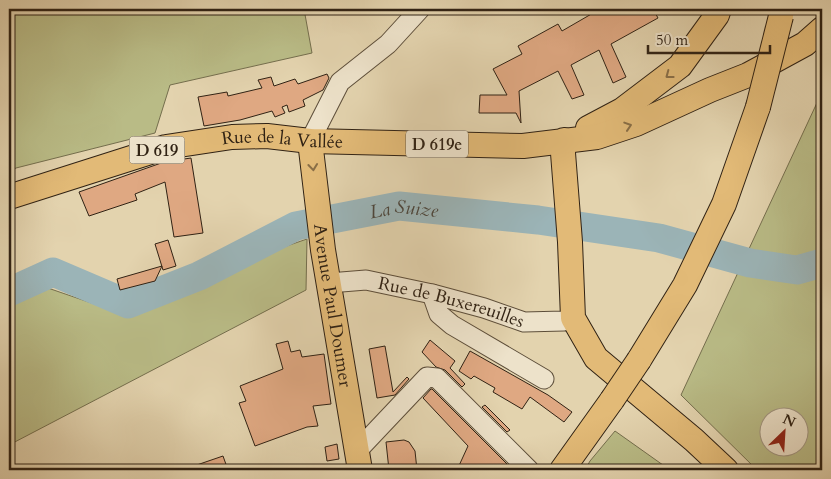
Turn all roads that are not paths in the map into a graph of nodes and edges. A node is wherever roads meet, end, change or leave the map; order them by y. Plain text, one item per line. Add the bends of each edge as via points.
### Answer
1 (420, 9) edge
2 (719, 9) edge
3 (782, 12) edge
4 (822, 29) edge
5 (310, 140) junction
6 (564, 140) junction
7 (9, 197) edge
8 (329, 283) junction
9 (432, 294) junction
10 (573, 318) junction
11 (544, 379) dead end
12 (359, 460) edge
13 (529, 470) edge
14 (562, 470) edge
15 (726, 470) edge

1 - 5 street via 388,44 340,82
2 -> 6 main road via 680,66 622,110
3 - 14 main road, bridge via 758,106 724,204 667,317
6 -> 4 main road, Rue de la Vallée via 597,137 636,124 748,75 805,44
5 - 6 main road, Rue de la Vallée / D 619e via 523,146
5 - 7 main road, Rue de la Vallée / D 619 via 232,137 166,146
5 -> 8 main road, Avenue Paul Doumer
6 - 10 main road
8 - 9 street, Rue de Buxereuilles via 366,280
8 - 12 main road, Avenue Paul Doumer
9 - 10 street, Rue de Buxereuilles via 524,322
9 - 11 street via 439,314 452,325
10 - 15 main road via 596,358
12 - 13 street via 427,377 437,378

